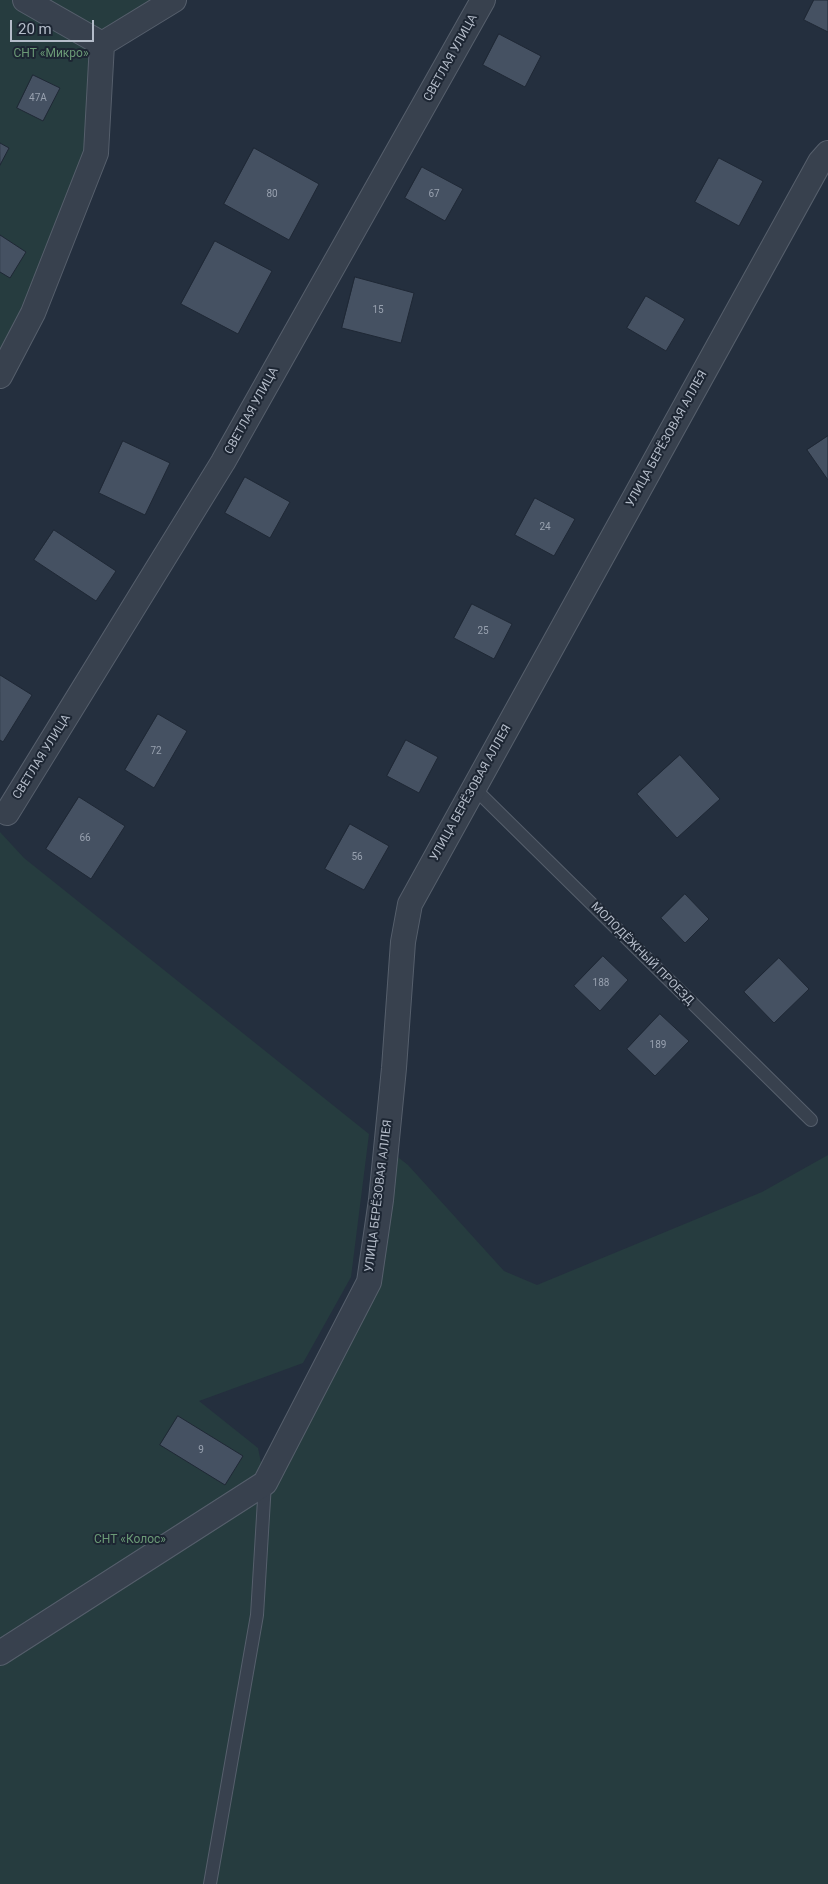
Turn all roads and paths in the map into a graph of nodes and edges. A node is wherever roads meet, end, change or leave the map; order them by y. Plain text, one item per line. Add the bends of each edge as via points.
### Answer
1 (26, 0) edge
2 (174, 0) edge
3 (483, 0) edge
4 (102, 44) junction
5 (828, 153) edge
6 (0, 376) edge
7 (474, 788) junction
8 (7, 813) dead end
9 (811, 1120) dead end
10 (264, 1483) junction
11 (0, 1653) edge
12 (210, 1884) edge

1 - 4 street
2 - 4 street
3 - 8 street, СВЕТЛАЯ УЛИЦА via 223,462
4 - 6 street via 96,153 33,312
5 - 7 street, УЛИЦА БЕРЁЗОВАЯ АЛЛЕЯ via 820,162
7 - 9 lane, МОЛОДЁЖНЫЙ ПРОЕЗД
7 - 10 street, УЛИЦА БЕРЁЗОВАЯ АЛЛЕЯ via 410,904 403,942 381,1200 369,1282
10 - 11 street
10 - 12 lane via 257,1615

